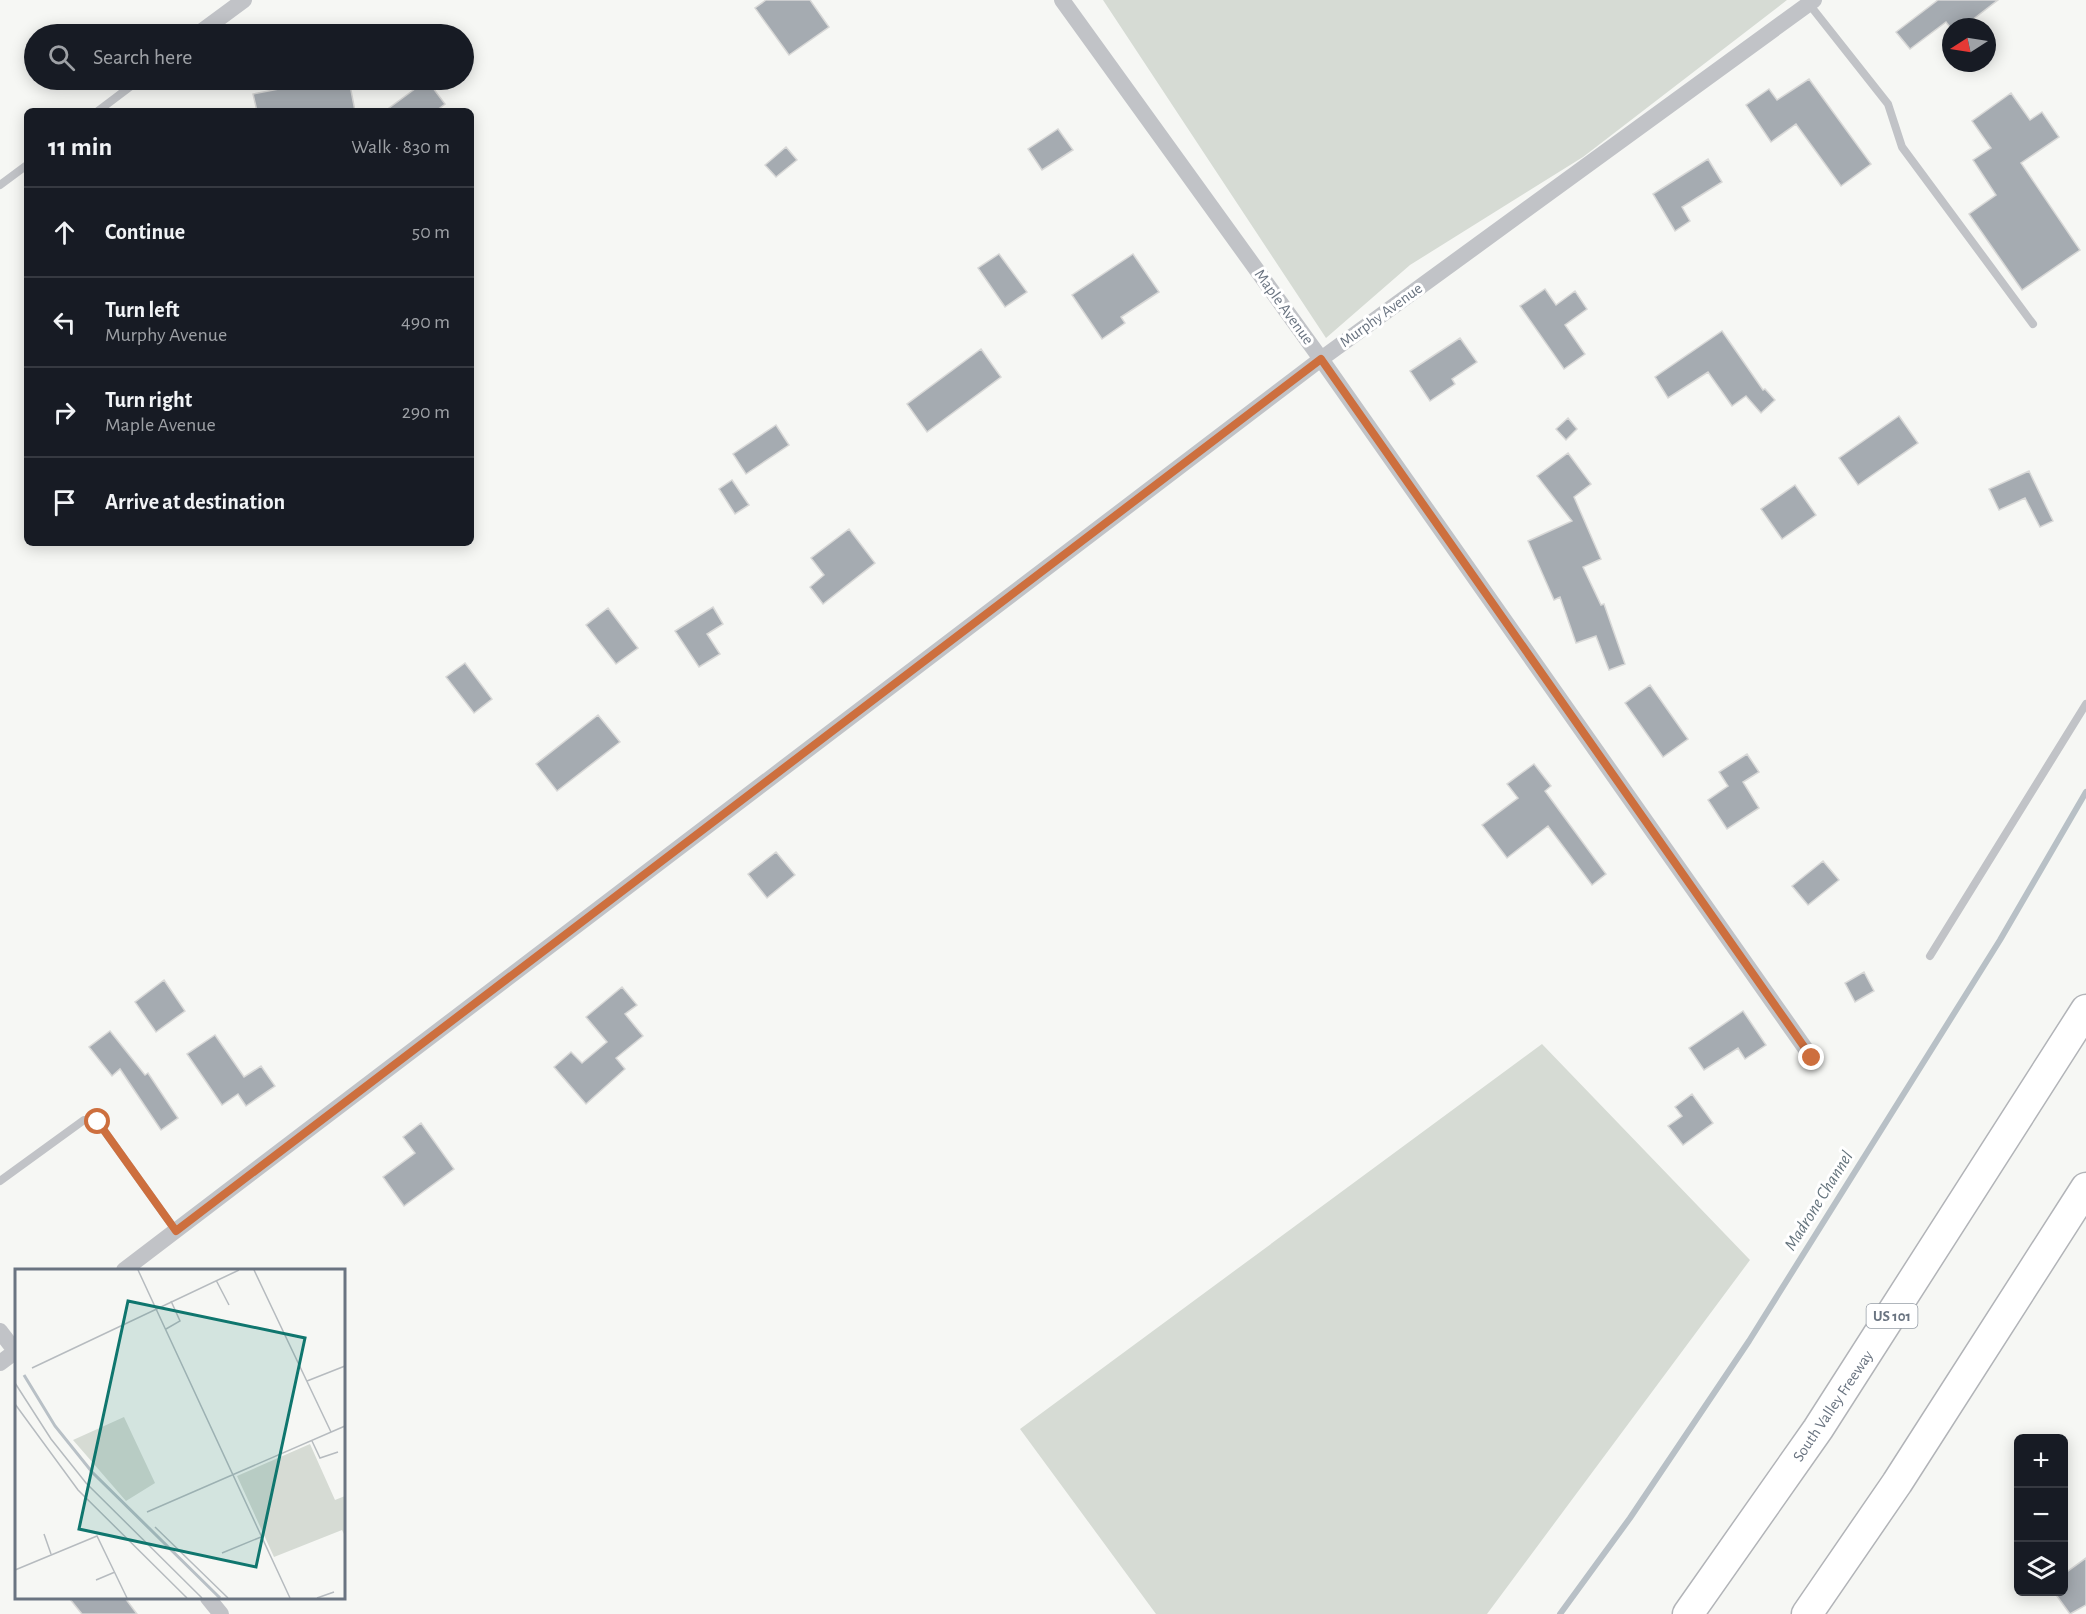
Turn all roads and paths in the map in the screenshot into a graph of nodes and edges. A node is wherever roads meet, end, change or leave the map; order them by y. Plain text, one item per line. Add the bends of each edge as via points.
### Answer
1 (244, 0) edge
2 (1062, 0) edge
3 (1812, 2) edge
4 (212, 24) edge
5 (126, 90) edge
6 (102, 108) edge
7 (24, 167) edge
8 (0, 185) edge
9 (2033, 324) dead end
10 (1321, 359) junction
11 (2086, 704) edge
12 (1930, 956) dead end
13 (2086, 1010) edge
14 (1812, 1058) dead end
15 (0, 1181) edge
16 (2086, 1188) edge
17 (176, 1231) junction
18 (125, 1269) edge
19 (0, 1331) edge
20 (15, 1351) edge
21 (15, 1353) edge
22 (0, 1363) edge
23 (209, 1599) edge
24 (221, 1614) edge
25 (1688, 1614) edge
26 (1808, 1614) edge

1 - 4 street
2 - 10 street, Maple Avenue
3 - 9 lane via 1888,104 1902,147
3 - 10 street, Murphy Avenue
5 - 6 lane
7 - 8 lane
10 - 14 street, Maple Avenue
10 - 17 street, Murphy Avenue
11 - 12 lane
13 - 25 highway, South Valley Freeway / US 101 via 1818,1429
15 - 17 lane via 84,1120 98,1122
16 - 26 highway
17 - 18 street, Murphy Avenue
19 - 20 street
21 - 22 street
23 - 24 street

